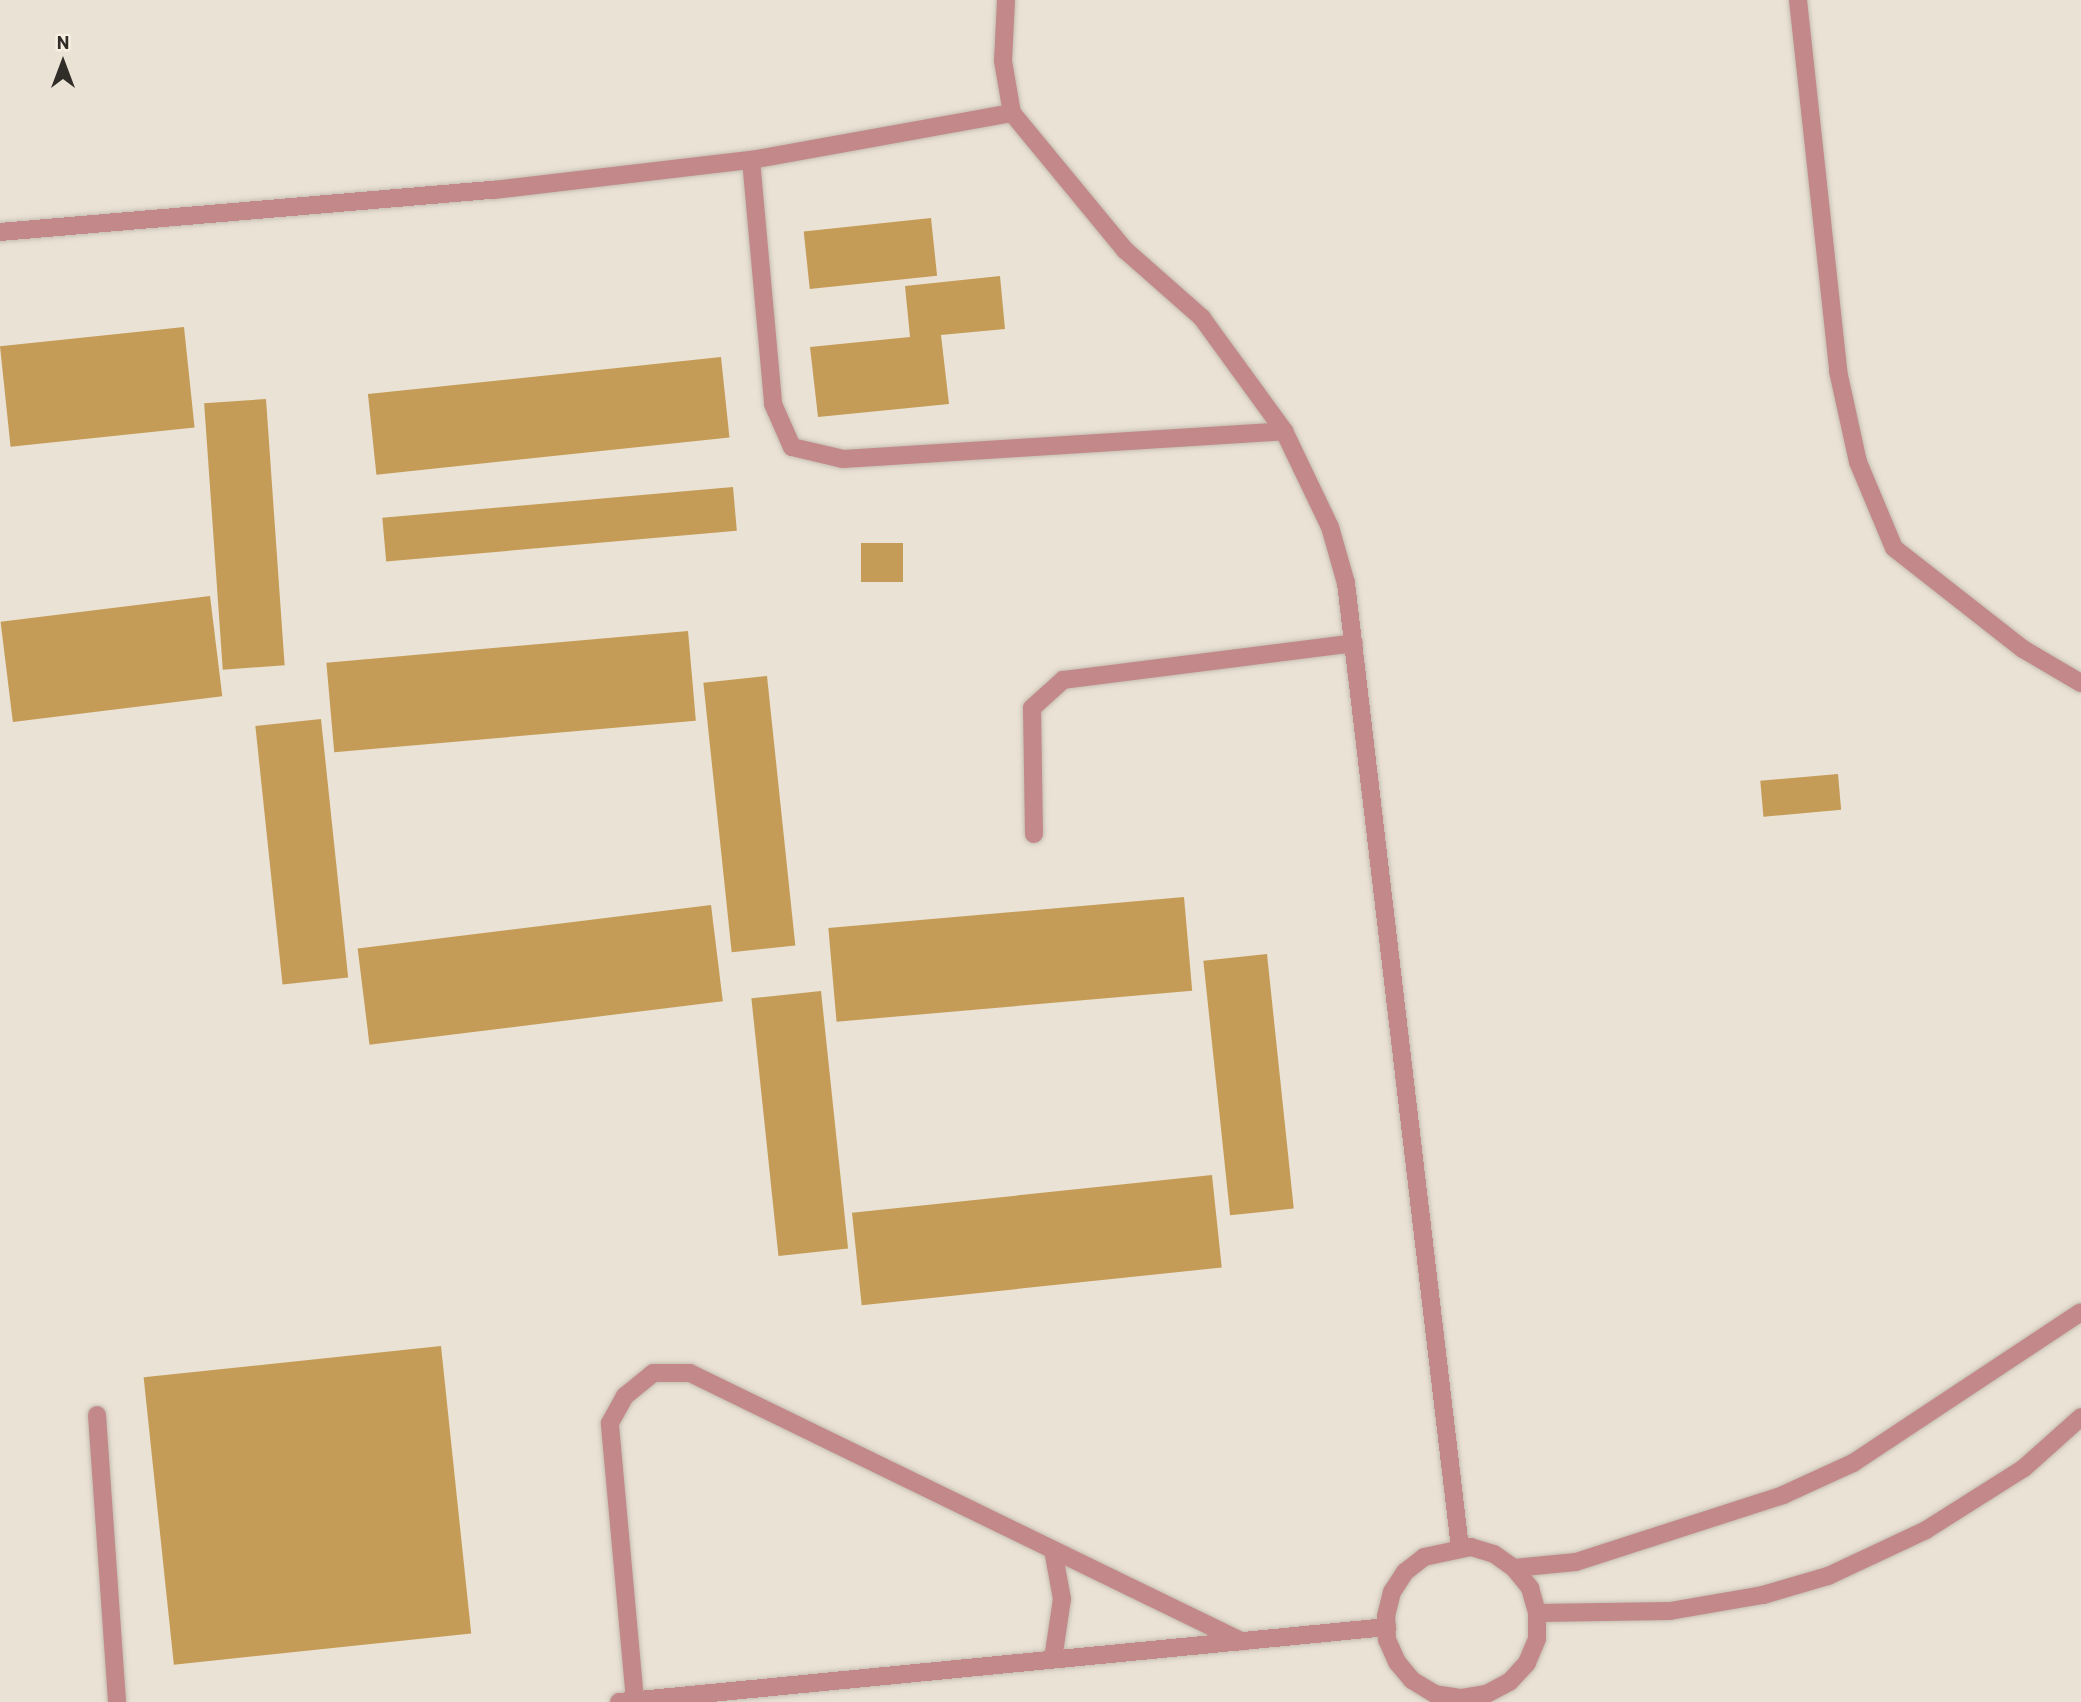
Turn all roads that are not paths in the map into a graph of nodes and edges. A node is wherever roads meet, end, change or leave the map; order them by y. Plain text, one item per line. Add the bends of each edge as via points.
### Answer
1 (1006, 0) edge
2 (1798, 0) edge
3 (1012, 113) junction
4 (751, 160) junction
5 (0, 232) edge
6 (1284, 431) junction
7 (1354, 643) junction
8 (2081, 683) edge
9 (1034, 834) dead end
10 (2081, 1312) edge
11 (97, 1415) dead end
12 (2081, 1417) edge
13 (1460, 1548) junction
14 (1053, 1550) junction
15 (1514, 1567) junction
16 (1537, 1613) junction
17 (1387, 1627) junction
18 (1241, 1641) junction
19 (1053, 1660) junction
20 (627, 1701) edge
21 (117, 1702) edge

1 - 3 street via 1003,61
2 - 8 street via 1838,371 1863,474 1894,548 2023,649
3 - 4 street
3 - 6 street via 1125,250 1202,318
4 - 5 street via 494,190
4 - 6 street via 773,404 792,447 843,459
6 - 7 street via 1330,527 1346,583
7 - 9 street via 1063,680 1032,708
7 - 13 street
10 - 15 street via 1853,1463 1783,1495 1576,1562
11 - 21 street
12 - 16 street via 2024,1468 1926,1530 1828,1576 1763,1595 1670,1611
13 - 15 street via 1494,1554
13 - 17 street via 1424,1557 1405,1572 1392,1592
14 - 18 street
14 - 19 street via 1062,1599
14 - 20 street via 690,1373 653,1373 625,1396 610,1423
15 - 16 street via 1530,1588
16 - 17 street via 1536,1639 1527,1663 1509,1682 1486,1694 1460,1698 1435,1694 1412,1680 1397,1662
17 - 18 street
18 - 19 street
19 - 20 street

